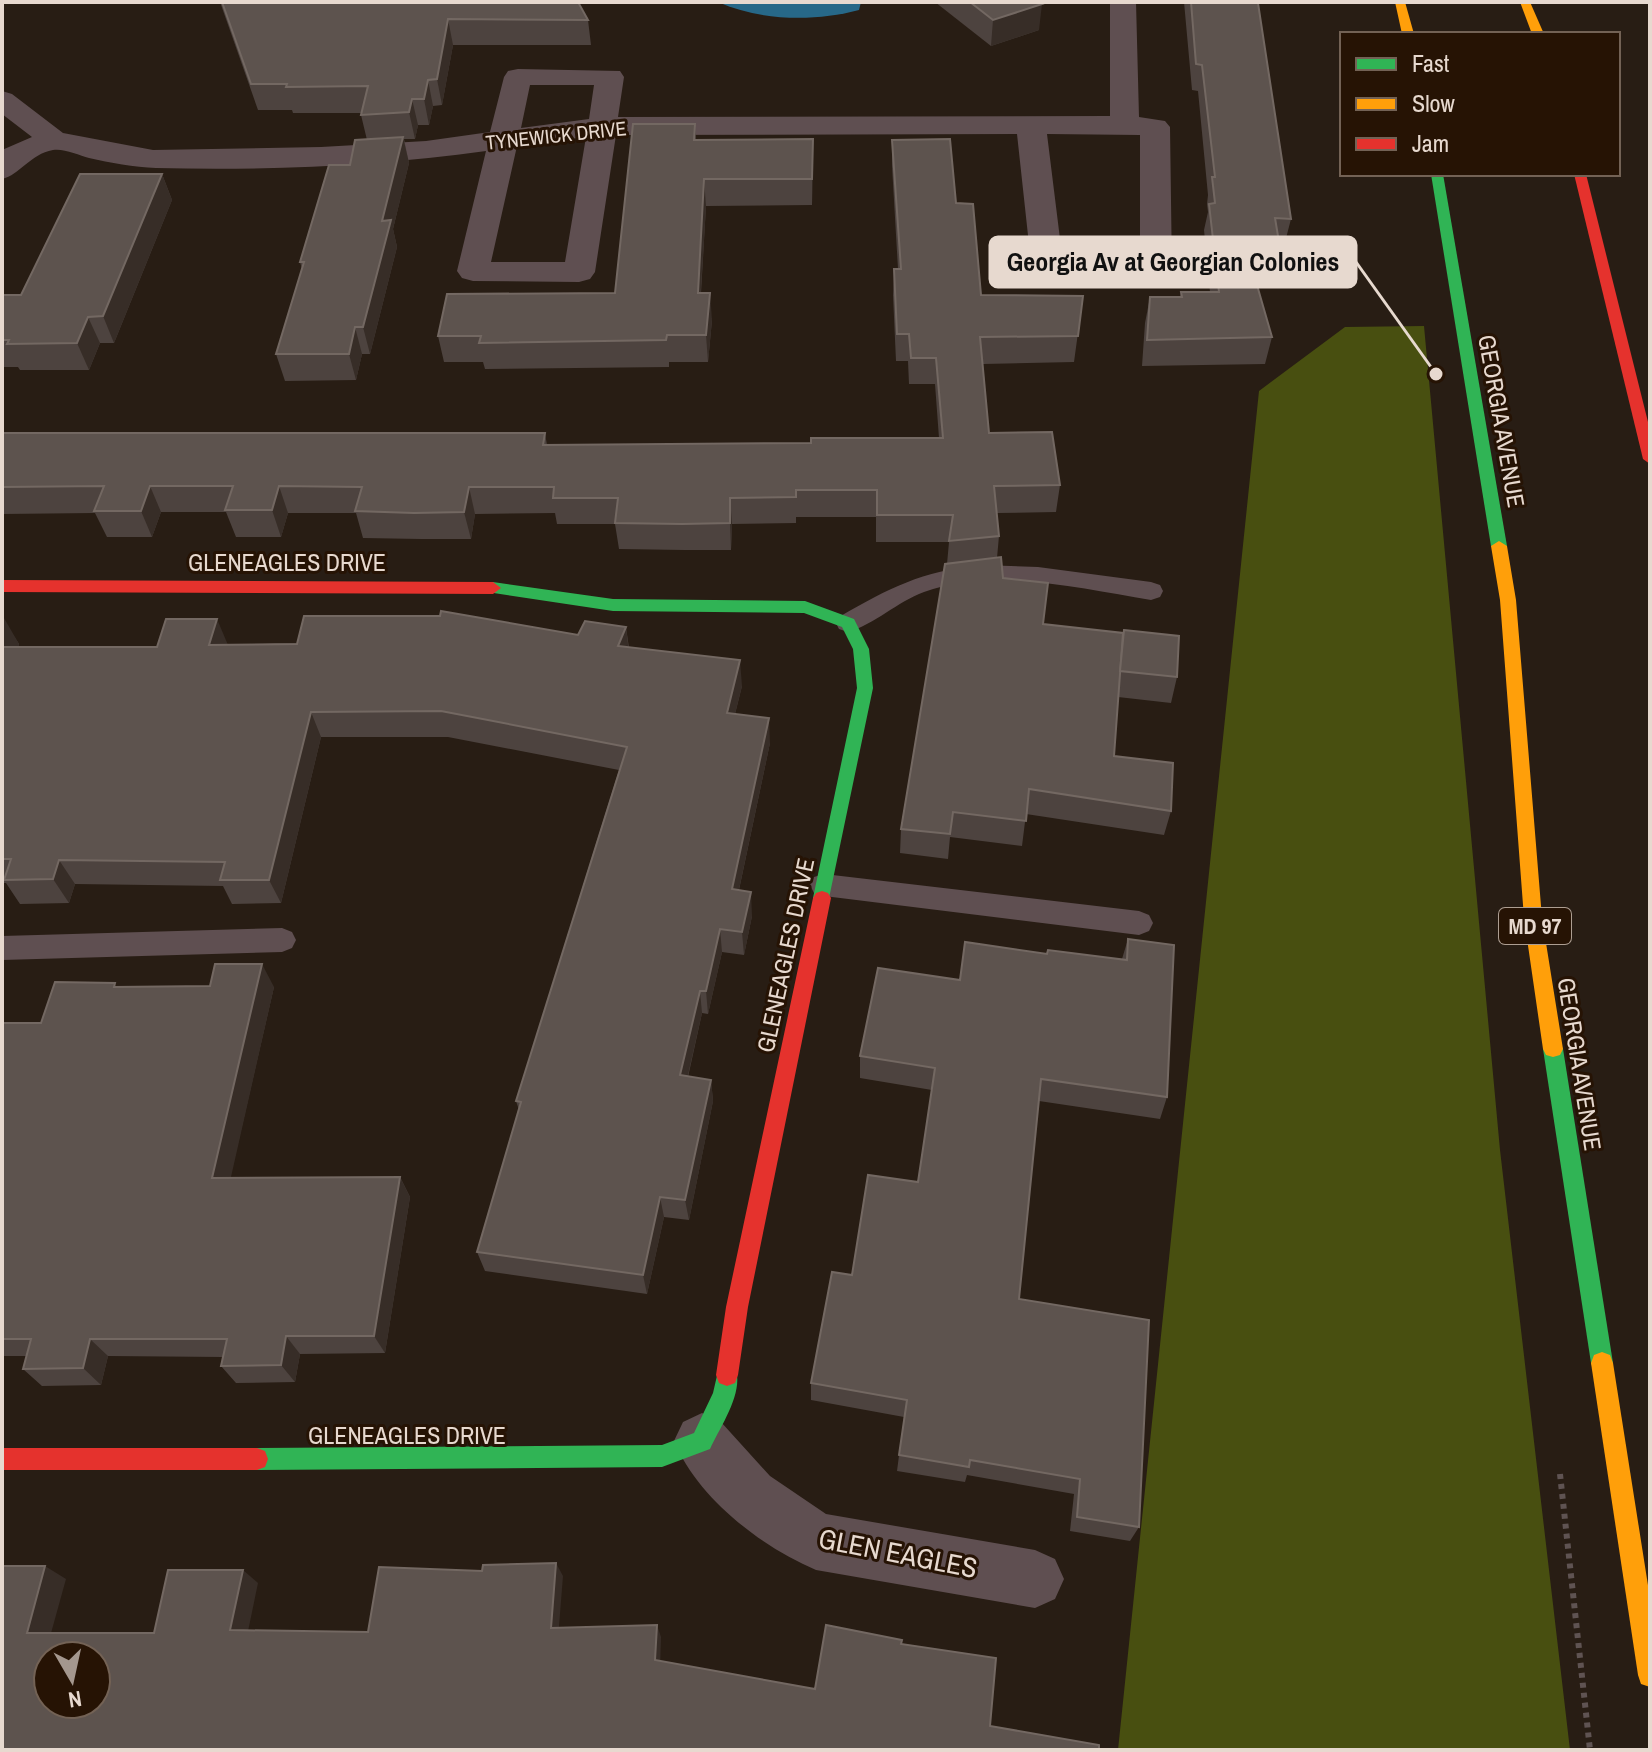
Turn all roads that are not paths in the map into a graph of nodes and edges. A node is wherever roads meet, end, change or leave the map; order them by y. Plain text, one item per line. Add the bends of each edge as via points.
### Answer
1 (1400, 2) edge
2 (1525, 2) edge
3 (1116, 13) edge
4 (1408, 32) edge
5 (1537, 32) edge
6 (2, 100) edge
7 (1031, 125) junction
8 (1125, 125) junction
9 (602, 126) junction
10 (53, 139) junction
11 (504, 139) junction
12 (2, 170) edge
13 (1437, 176) edge
14 (1580, 176) edge
15 (1650, 459) edge
16 (2, 586) edge
17 (1151, 591) dead end
18 (848, 623) junction
19 (824, 885) junction
20 (1139, 923) dead end
21 (282, 940) dead end
22 (2, 948) edge
23 (702, 1441) junction
24 (2, 1459) edge
25 (1035, 1579) dead end
26 (1650, 1675) edge

1 - 4 main road
2 - 5 main road
3 - 8 street
6 - 10 street, TYNEWICK DRIVE
7 - 8 street, TYNEWICK DRIVE
7 - 8 street via 1048,272 1156,273 1155,127
7 - 9 street, TYNEWICK DRIVE
9 - 11 street, TYNEWICK DRIVE
9 - 11 street via 610,77 518,77
9 - 11 street via 579,272 473,271
10 - 11 street, TYNEWICK DRIVE via 153,159 321,156
10 - 12 street via 13,156
13 - 26 main road, GEORGIA AVENUE / MD 97 via 1508,600 1533,918
14 - 15 main road
16 - 18 main road, GLENEAGLES DRIVE via 510,589 613,605 805,607
17 - 18 lane via 1047,575 976,573 923,583
18 - 19 main road, GLENEAGLES DRIVE via 861,649 865,688
19 - 20 lane
19 - 23 main road, GLENEAGLES DRIVE via 737,1307 724,1394
21 - 22 lane
23 - 24 main road, GLENEAGLES DRIVE via 662,1456 578,1459
23 - 25 street, GLEN EAGLES via 750,1496 816,1541

